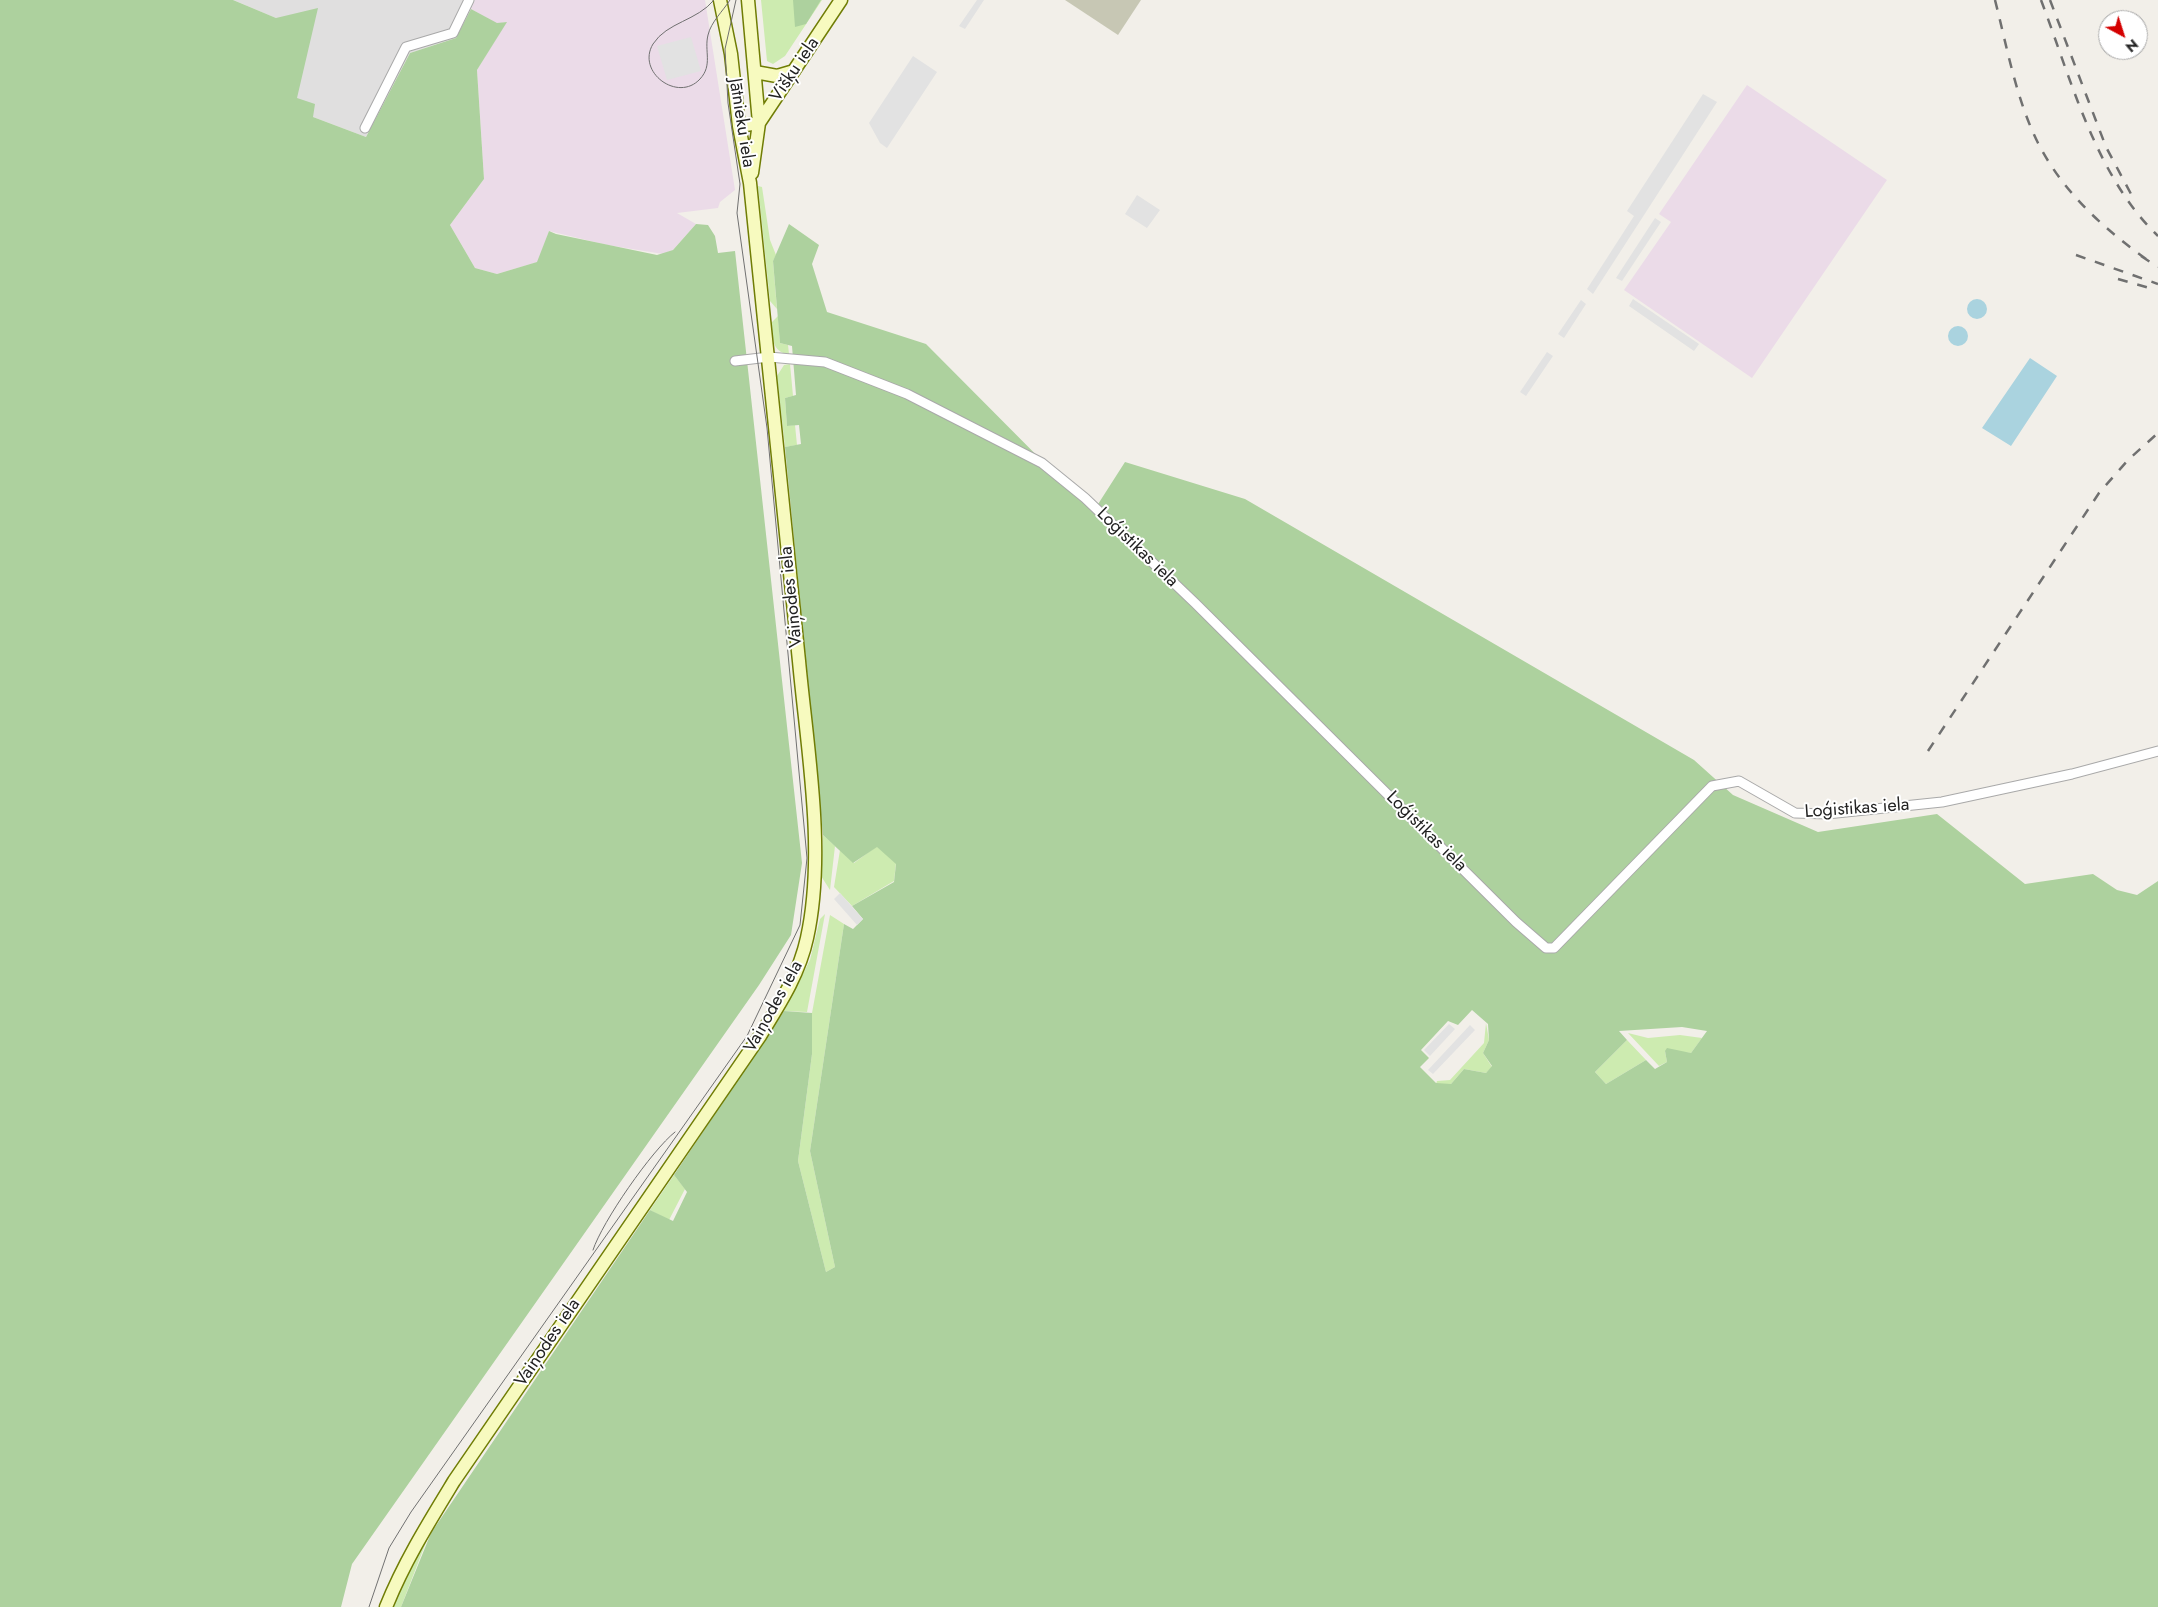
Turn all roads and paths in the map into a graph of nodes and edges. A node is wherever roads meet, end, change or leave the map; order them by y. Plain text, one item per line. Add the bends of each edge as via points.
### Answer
1 (469, 0) edge
2 (720, 0) edge
3 (748, 0) edge
4 (841, 0) edge
5 (794, 71) junction
6 (755, 72) junction
7 (759, 123) junction
8 (739, 126) junction
9 (365, 128) dead end
10 (750, 183) junction
11 (769, 357) junction
12 (735, 361) dead end
13 (2158, 750) edge
14 (386, 1607) edge

1 - 9 street via 453,33 406,47
2 - 8 street, Jātnieku iela via 731,54
3 - 6 street, Jātnieku iela
4 - 5 street, Višķu iela
5 - 6 street via 777,76
5 - 7 street, Višķu iela
6 - 7 street, Jātnieku iela
7 - 8 street
7 - 10 street, Jātnieku iela
8 - 10 street, Jātnieku iela
10 - 11 street, Vaiņodes iela
11 - 12 street, Loģistikas iela
11 - 13 street, Loģistikas iela via 824,362 906,394 1042,463 1126,537 1546,948 1554,948 1712,786 1739,781 1795,812 1827,814 1942,802 2072,774
11 - 14 street, Vaiņodes iela via 815,835 813,904 801,963 760,1036 454,1481 418,1541

